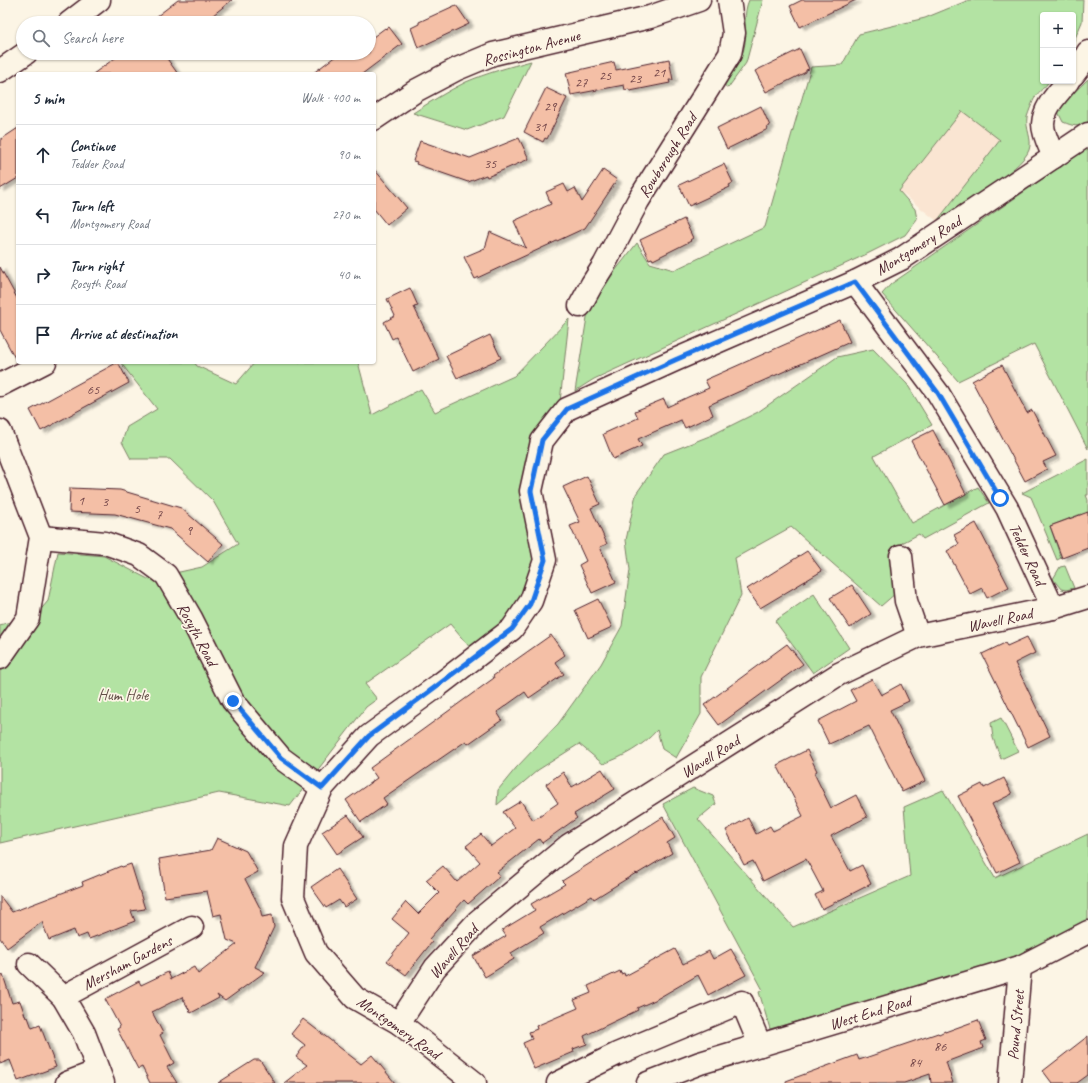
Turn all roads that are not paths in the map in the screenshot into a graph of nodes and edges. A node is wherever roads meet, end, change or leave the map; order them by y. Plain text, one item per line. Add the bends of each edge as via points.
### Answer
1 (99, 0) edge
2 (699, 0) edge
3 (729, 0) edge
4 (78, 16) edge
5 (1088, 52) edge
6 (16, 60) edge
7 (0, 71) edge
8 (1076, 71) edge
9 (1066, 84) edge
10 (376, 118) edge
11 (1088, 134) edge
12 (1054, 157) junction
13 (855, 282) junction
14 (580, 306) dead end
15 (41, 364) edge
16 (0, 385) edge
17 (0, 431) edge
18 (41, 537) junction
19 (901, 556) dead end
20 (1088, 597) edge
21 (1052, 608) junction
22 (918, 636) junction
23 (0, 658) edge
24 (322, 788) junction
25 (192, 927) dead end
26 (1088, 932) edge
27 (29, 964) dead end
28 (1020, 967) junction
29 (63, 997) junction
30 (399, 1023) junction
31 (760, 1045) junction
32 (101, 1077) edge
33 (67, 1083) edge
34 (475, 1083) edge
35 (558, 1083) edge
36 (648, 1083) edge
37 (1010, 1083) edge

1 - 4 street
2 - 10 street, Rossington Avenue via 650,17 493,54 417,90
3 - 14 street, Rowborough Road via 734,33 730,54 638,201
5 - 8 street
6 - 7 street
9 - 12 street via 1049,104 1043,124
11 - 12 street, Montgomery Road
12 - 13 street, Montgomery Road via 901,259
13 - 21 street, Tedder Road via 942,399 1007,508
13 - 24 street, Montgomery Road via 567,409 542,440 531,491 545,560 530,604 512,629 369,736
15 - 16 street
17 - 18 street
18 - 23 street via 28,618
18 - 24 street, Rosyth Road via 105,543 139,555 166,575 233,701 281,758
19 - 22 street via 906,601
20 - 21 street, Wavell Road
21 - 22 street, Wavell Road
22 - 30 street, Wavell Road via 839,674 569,845 478,921 435,968
24 - 30 street, Montgomery Road via 296,846 293,898 316,953 355,998
25 - 29 street, Mersham Gardens
26 - 28 street, West End Road
27 - 29 street, Mersham Gardens
28 - 31 street, West End Road
28 - 37 street, Pound Street
29 - 32 street, Mersham Gardens via 84,1034
30 - 34 street, Montgomery Road
31 - 35 street via 742,1002 617,1054
31 - 36 street, West End Road via 700,1063
32 - 33 street, Mersham Gardens

